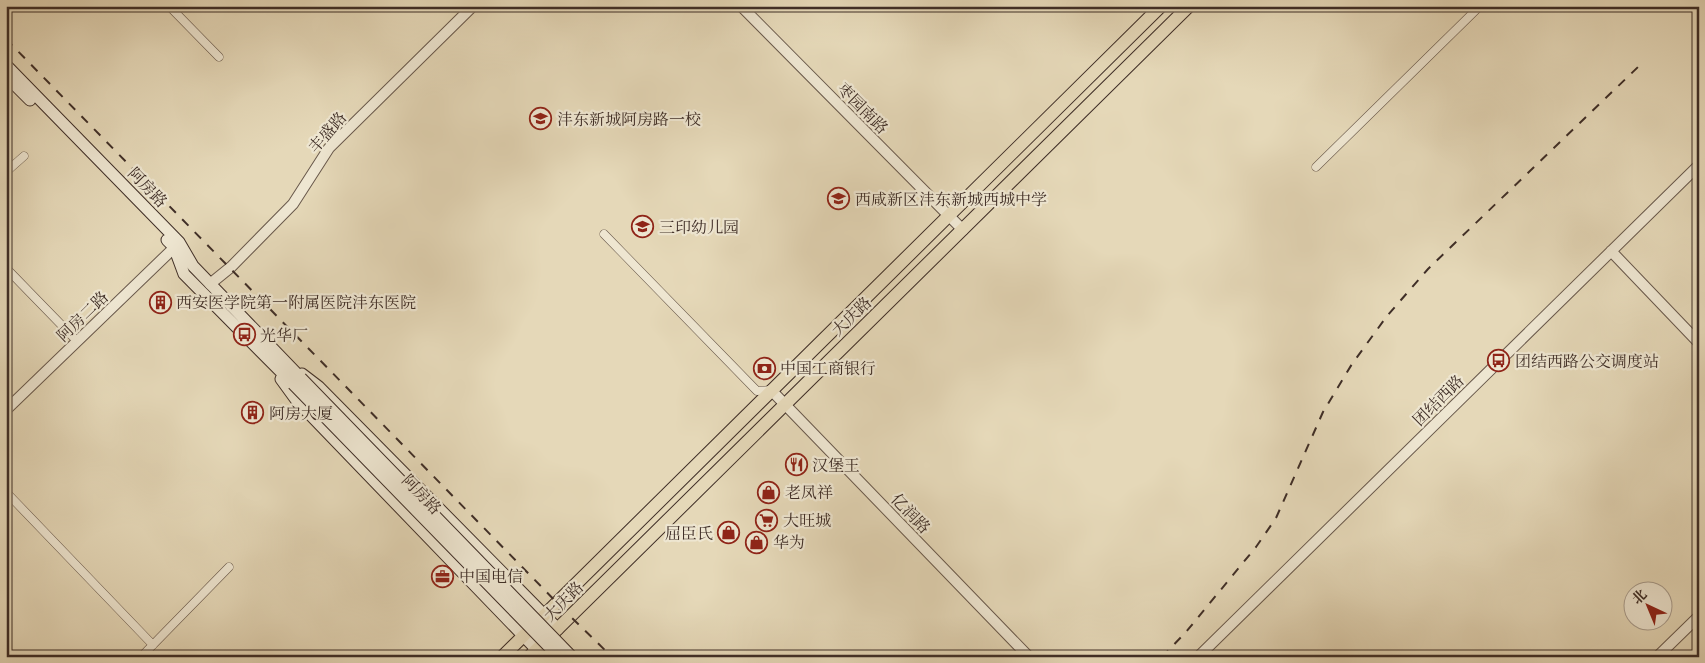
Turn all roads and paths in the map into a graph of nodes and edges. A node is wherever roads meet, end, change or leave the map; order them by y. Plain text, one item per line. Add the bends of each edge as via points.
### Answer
1 (170, 6) edge
2 (473, 6) edge
3 (741, 6) edge
4 (1161, 6) edge
5 (1189, 6) edge
6 (1480, 6) edge
7 (219, 57) dead end
8 (6, 65) edge
9 (6, 76) edge
10 (24, 156) dead end
11 (1699, 165) edge
12 (1316, 167) dead end
13 (6, 172) edge
14 (949, 216) junction
15 (963, 230) junction
16 (604, 234) dead end
17 (177, 245) junction
18 (1610, 251) junction
19 (6, 268) edge
20 (210, 284) junction
21 (78, 341) junction
22 (1699, 343) edge
23 (262, 353) junction
24 (282, 359) junction
25 (297, 381) junction
26 (771, 390) junction
27 (784, 404) junction
28 (6, 410) edge
29 (6, 492) edge
30 (229, 567) dead end
31 (544, 616) junction
32 (1699, 616) edge
33 (558, 629) junction
34 (524, 636) junction
35 (153, 645) junction
36 (533, 653) edge
37 (141, 657) edge
38 (502, 657) edge
39 (559, 657) edge
40 (572, 657) edge
41 (1029, 657) edge
42 (1198, 657) edge
43 (1657, 657) edge

1 - 7 street
2 - 20 street, 丰盛路 via 329,148 293,204
3 - 14 street, 枣园南路
4 - 14 main road, 大庆路
5 - 15 main road, 大庆路
6 - 12 street
8 - 17 main road, 阿房路
9 - 17 main road, 阿房路
10 - 13 street
11 - 18 street, 团结西路
14 - 15 street, 枣园南路
14 - 26 main road, 大庆路
15 - 27 main road, 大庆路
16 - 26 street via 757,391
17 - 20 main road, 阿房路
17 - 21 street, 阿房二路
17 - 23 main road, 阿房路 via 184,274
18 - 22 street
18 - 42 street, 团结西路
19 - 21 street
20 - 24 main road, 阿房路
21 - 28 street, 阿房二路
23 - 25 main road, 阿房路
23 - 34 main road, 阿房路 via 297,401
24 - 25 main road, 阿房路
24 - 31 main road, 阿房路 via 319,387
25 - 39 main road, 阿房路, bridge
25 - 40 main road, 阿房路, bridge
26 - 27 street, 亿润路
26 - 31 main road, 大庆路
27 - 33 main road, 大庆路
27 - 41 street, 亿润路
29 - 35 street
30 - 35 street
31 - 33 main road, 阿房路
31 - 34 main road, 大庆路
32 - 43 street
33 - 36 main road, 大庆路
34 - 36 main road, 阿房路
34 - 38 main road, 大庆路
35 - 37 street

